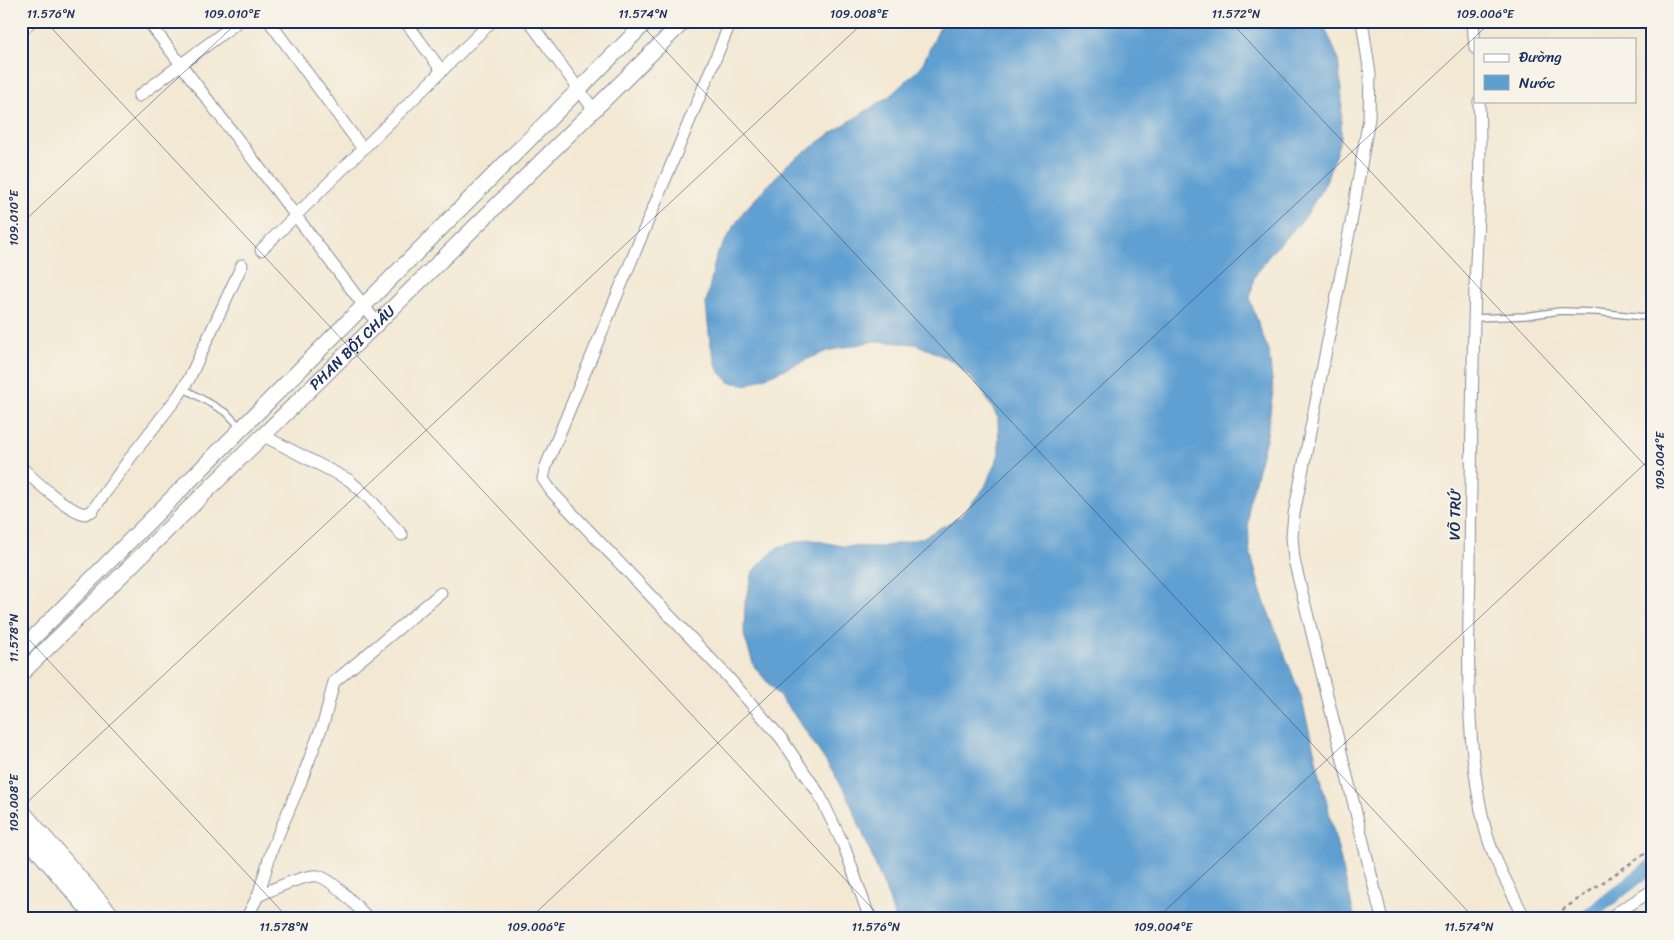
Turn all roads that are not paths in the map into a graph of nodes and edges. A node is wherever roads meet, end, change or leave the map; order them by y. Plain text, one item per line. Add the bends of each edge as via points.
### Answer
1 (30, 21) edge
2 (148, 21) edge
3 (240, 21) edge
4 (269, 21) edge
5 (405, 21) edge
6 (492, 21) edge
7 (529, 21) edge
8 (647, 21) edge
9 (684, 21) edge
10 (731, 21) edge
11 (1362, 21) edge
12 (1473, 21) edge
13 (21, 32) edge
14 (1474, 38) edge
15 (181, 65) junction
16 (442, 70) junction
17 (579, 89) junction
18 (139, 96) dead end
19 (1479, 102) edge
20 (594, 110) junction
21 (363, 149) junction
22 (296, 216) junction
23 (262, 250) dead end
24 (242, 264) dead end
25 (363, 305) junction
26 (1474, 318) junction
27 (1653, 318) edge
28 (377, 323) junction
29 (183, 388) junction
30 (241, 428) junction
31 (262, 435) junction
32 (21, 467) edge
33 (402, 535) dead end
34 (441, 593) dead end
35 (21, 650) edge
36 (21, 674) edge
37 (21, 810) edge
38 (21, 831) edge
39 (1653, 890) edge
40 (258, 896) junction
41 (96, 919) edge
42 (115, 919) edge
43 (246, 919) edge
44 (369, 919) edge
45 (870, 919) edge
46 (1382, 919) edge
47 (1525, 919) edge
48 (1607, 919) edge

1 - 13 street
2 - 15 street
3 - 15 street
4 - 21 street
5 - 16 street
6 - 16 street
7 - 17 street
8 - 17 street, PHAN BỘI CHÂU
9 - 20 street, PHAN BỘI CHÂU
10 - 45 street via 546,466 544,479 552,492 726,675 781,738 819,794 844,846
11 - 46 street via 1370,74 1369,118 1292,536 1294,560
12 - 14 street
15 - 18 street
15 - 22 street
16 - 21 street
17 - 20 street
17 - 25 street, PHAN BỘI CHÂU
19 - 26 street, VÕ TRỨ
20 - 28 street, PHAN BỘI CHÂU
21 - 22 street
22 - 23 street
22 - 25 street
24 - 29 street
25 - 28 street
25 - 30 street, PHAN BỘI CHÂU
26 - 27 lane via 1560,311
26 - 47 street, VÕ TRỨ via 1468,640 1476,785 1496,861
28 - 31 street, PHAN BỘI CHÂU
29 - 30 lane via 227,413
29 - 32 street via 89,514 77,512
30 - 35 street, PHAN BỘI CHÂU
31 - 33 street via 349,480
31 - 36 street, PHAN BỘI CHÂU
34 - 40 street via 334,682 324,721 272,849
37 - 42 street
38 - 41 street
39 - 48 street
40 - 43 street
40 - 44 street via 279,886 318,876 332,884

